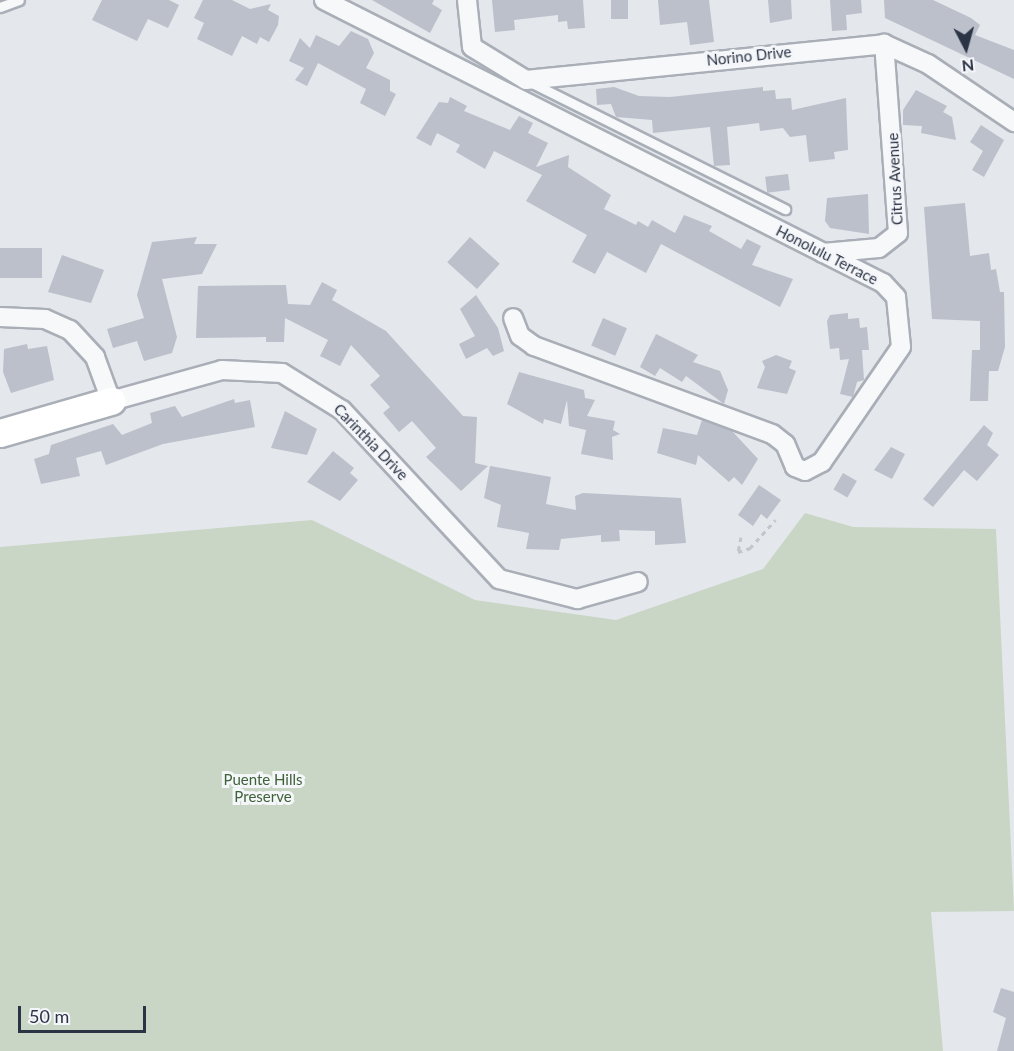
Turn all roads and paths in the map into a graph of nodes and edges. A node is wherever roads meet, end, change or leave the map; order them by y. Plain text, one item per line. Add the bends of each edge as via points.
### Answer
1 (19, 0) edge
2 (324, 0) edge
3 (467, 0) edge
4 (0, 7) edge
5 (884, 44) junction
6 (526, 80) junction
7 (1014, 122) edge
8 (785, 209) dead end
9 (824, 253) junction
10 (0, 317) edge
11 (513, 318) dead end
12 (111, 401) junction
13 (0, 433) edge
14 (775, 520) dead end
15 (741, 537) dead end
16 (638, 582) dead end

1 - 4 lane
2 - 9 street, Honolulu Terrace
3 - 6 street via 472,47
5 - 6 street, Norino Drive
5 - 7 street via 928,64
5 - 9 street, Citrus Avenue via 898,233 879,248
6 - 8 lane
9 - 11 street, Honolulu Terrace via 894,293 901,347 822,462 811,470 795,467 785,444 772,434 534,346 520,336
10 - 12 street via 45,319 70,330 95,357
12 - 13 street, Carinthia Drive
12 - 16 street, Carinthia Drive via 222,370 282,373 342,410 499,579 577,599
14 - 15 path via 750,548 738,552

